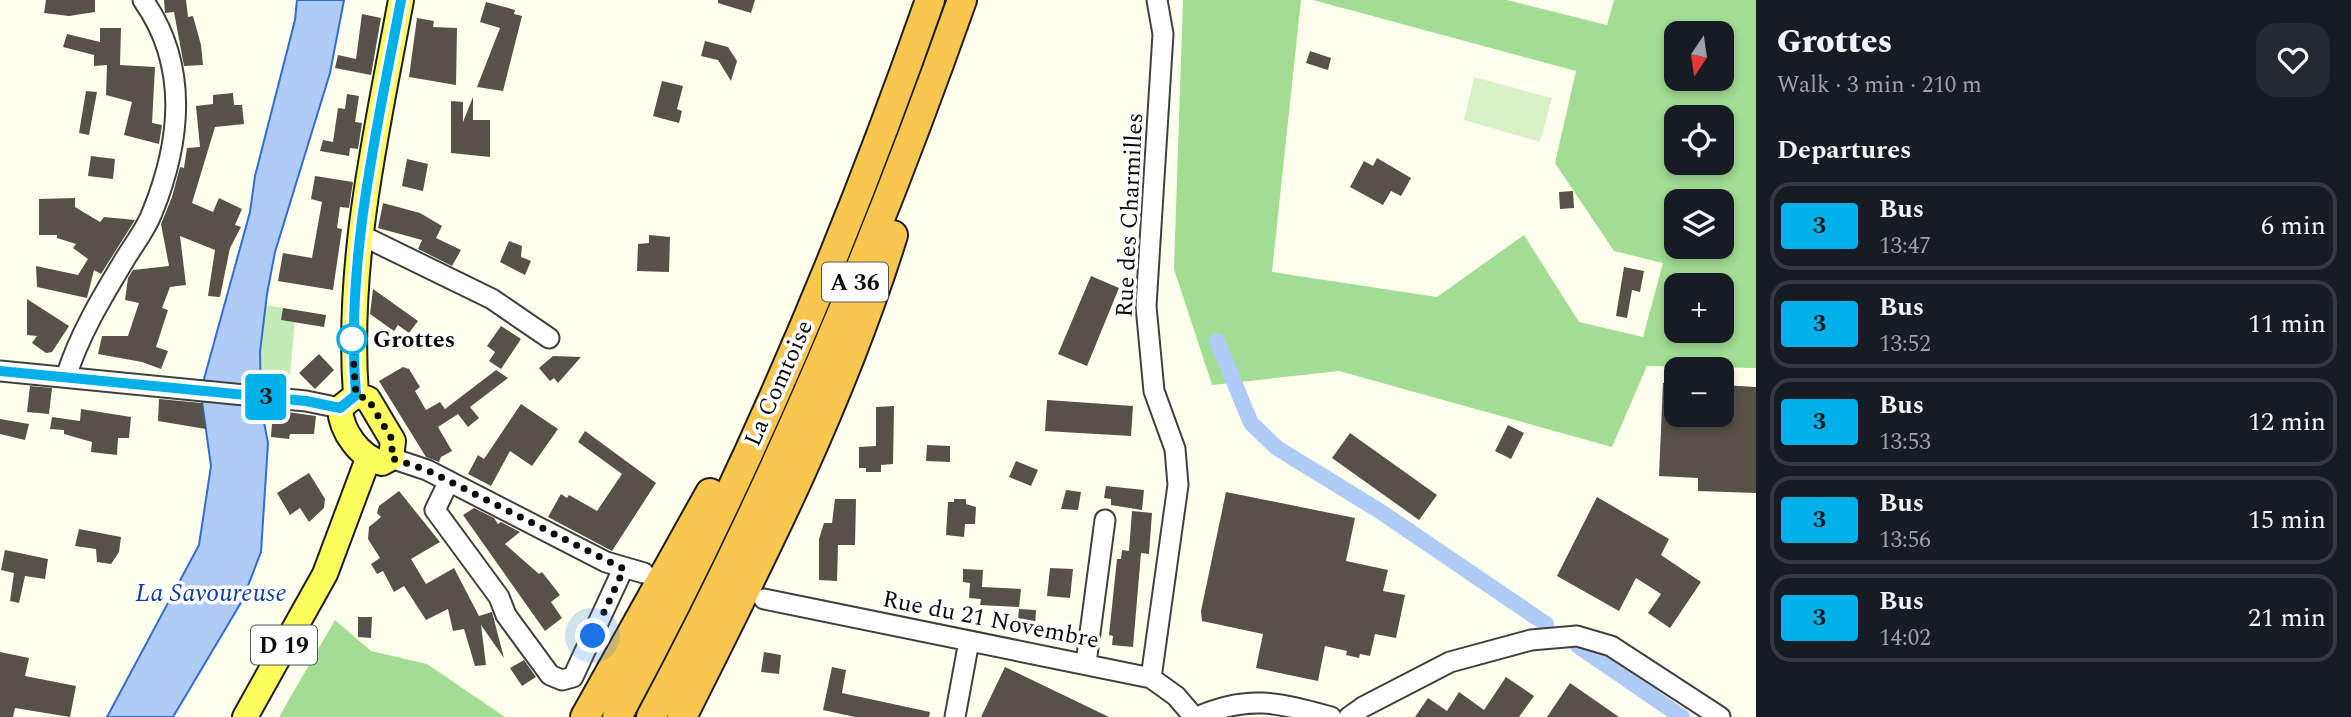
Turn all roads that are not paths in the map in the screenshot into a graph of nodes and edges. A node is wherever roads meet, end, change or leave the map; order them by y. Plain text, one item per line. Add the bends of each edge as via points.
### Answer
1 (143, 0) edge
2 (401, 0) edge
3 (930, 0) edge
4 (962, 0) edge
5 (1157, 0) edge
6 (843, 232) junction
7 (361, 235) junction
8 (550, 338) dead end
9 (0, 370) edge
10 (66, 377) junction
11 (348, 401) junction
12 (380, 458) junction
13 (449, 481) junction
14 (1105, 520) dead end
15 (624, 569) junction
16 (643, 573) dead end
17 (764, 599) dead end
18 (970, 641) junction
19 (1086, 663) junction
20 (1151, 678) junction
21 (245, 717) edge
22 (585, 717) edge
23 (617, 717) edge
24 (651, 717) edge
25 (682, 717) edge
26 (955, 717) edge
27 (1196, 717) edge
28 (1331, 717) edge
29 (1349, 717) edge
30 (1720, 717) edge

1 - 10 street via 166,41 176,75 178,110 172,145 152,214 76,346
2 - 7 main road
3 - 6 highway, La Comtoise / A 36
4 - 24 highway, La Comtoise / A 36 via 825,353
4 - 25 highway via 887,254 844,373 789,500
5 - 20 street, Rue des Charmilles via 1163,34 1146,306 1154,391 1175,449 1178,485
6 - 22 highway via 713,486
6 - 23 highway, La Comtoise / A 36 via 740,469
7 - 8 street via 492,299
7 - 11 main road
9 - 10 street
10 - 11 street
11 - 12 main road via 340,421
11 - 12 main road via 368,399 393,441
12 - 13 street
12 - 21 main road, D 19 via 325,574
13 - 15 street
13 - 15 street via 435,510 550,675 562,680 573,677
14 - 19 street
15 - 16 street
17 - 18 street, Rue du 21 Novembre
18 - 19 street, Rue du 21 Novembre
18 - 26 street
19 - 20 street, Rue du 21 Novembre
20 - 27 street, Rue du 21 Novembre
27 - 28 street via 1238,702 1262,702
29 - 30 street via 1450,662 1531,640 1577,636 1611,646

